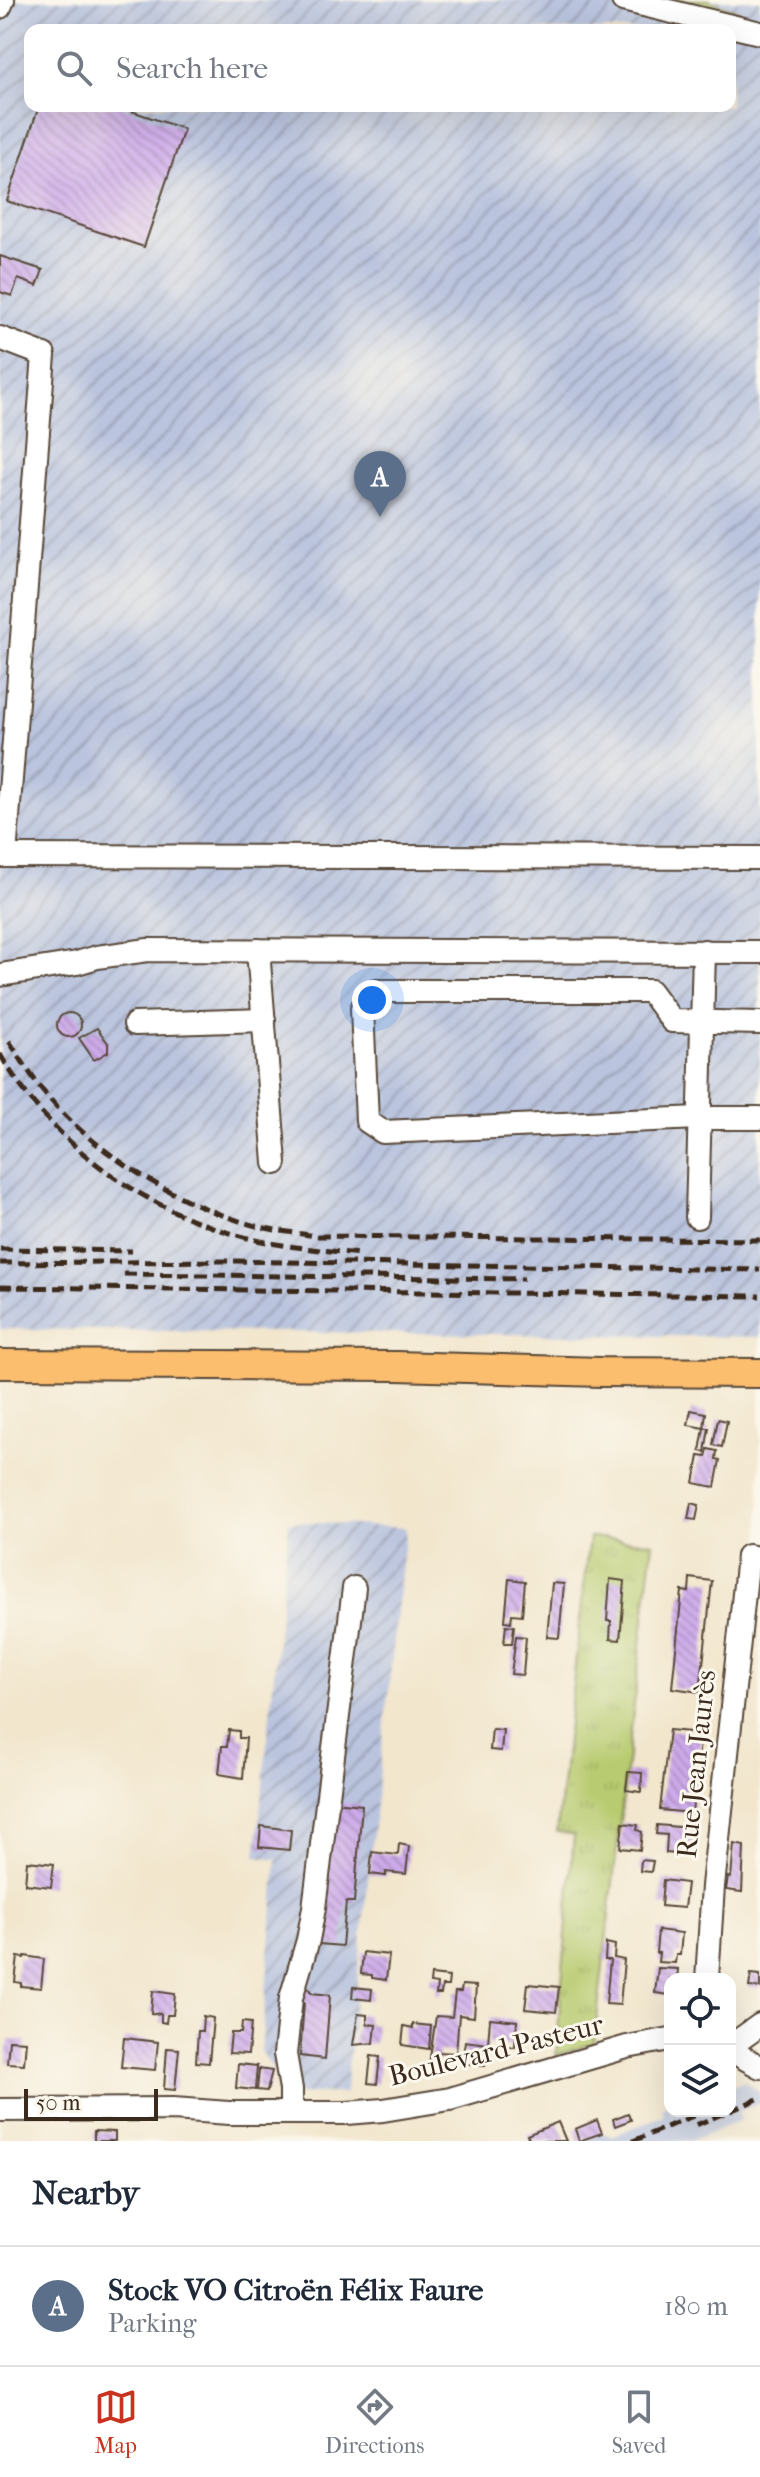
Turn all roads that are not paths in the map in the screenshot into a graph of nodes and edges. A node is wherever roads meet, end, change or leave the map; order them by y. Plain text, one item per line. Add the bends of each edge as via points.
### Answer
1 (3, 0) edge
2 (623, 0) edge
3 (0, 7) edge
4 (723, 24) edge
5 (736, 27) edge
6 (760, 33) edge
7 (0, 338) edge
8 (2, 856) edge
9 (760, 858) edge
10 (258, 950) junction
11 (704, 951) junction
12 (760, 952) edge
13 (97, 957) junction
14 (0, 961) edge
15 (0, 975) edge
16 (264, 1020) junction
17 (702, 1022) junction
18 (760, 1023) edge
19 (135, 1024) dead end
20 (699, 1118) junction
21 (760, 1118) edge
22 (275, 1163) dead end
23 (697, 1217) dead end
24 (0, 1364) edge
25 (760, 1373) edge
26 (754, 1557) edge
27 (354, 1588) dead end
28 (707, 1973) edge
29 (760, 2025) edge
30 (664, 2040) edge
31 (735, 2045) edge
32 (736, 2053) edge
33 (760, 2067) edge
34 (0, 2110) edge
35 (291, 2113) junction

1 - 3 street
2 - 4 street
5 - 6 street
7 - 8 street via 44,355
8 - 9 street
10 - 11 street
10 - 13 street via 148,950
10 - 16 street
11 - 12 street
11 - 17 street
13 - 14 street
13 - 15 street
16 - 19 street
16 - 22 street
17 - 18 street
17 - 20 street
17 - 20 street via 672,1021 650,991 376,991 362,1008 367,1121 383,1132
20 - 21 street
20 - 23 street
24 - 25 main road
26 - 28 street, Rue Jean Jaurès via 713,1886
27 - 35 street via 314,1908 291,1998 285,2054
29 - 31 street
30 - 35 street, Boulevard Pasteur via 450,2099 383,2110
32 - 33 street
34 - 35 street, Boulevard Pasteur

